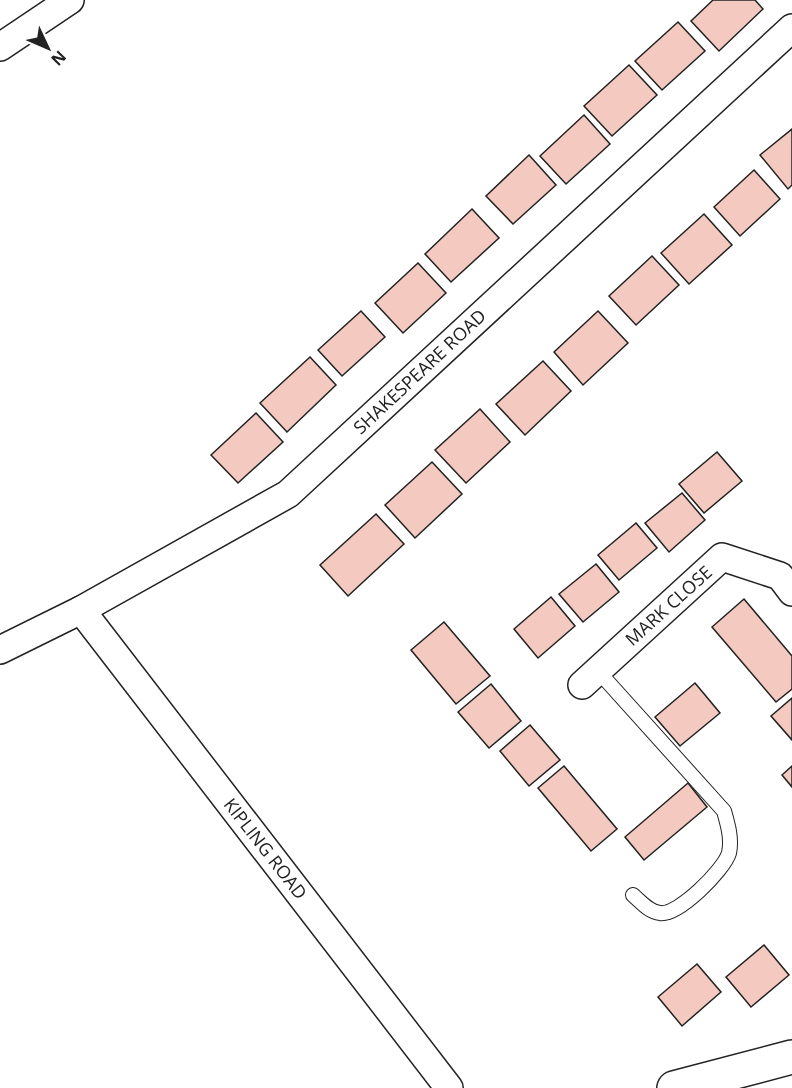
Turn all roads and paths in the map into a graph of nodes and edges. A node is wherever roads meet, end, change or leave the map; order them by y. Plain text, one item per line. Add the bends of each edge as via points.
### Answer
1 (70, 0) edge
2 (792, 27) edge
3 (0, 47) edge
4 (792, 592) edge
5 (81, 610) junction
6 (0, 650) edge
7 (590, 678) joint
8 (633, 895) dead end
9 (792, 1057) edge
10 (449, 1088) edge
11 (674, 1088) edge

1 - 3 street
2 - 5 street, SHAKESPEARE ROAD via 288,495
4 - 7 street, MARK CLOSE via 780,576 722,558
5 - 6 street, SHAKESPEARE ROAD
5 - 10 street, KIPLING ROAD
7 - 8 lane via 724,811 730,830 729,853 722,867 682,905 660,914
9 - 11 street

